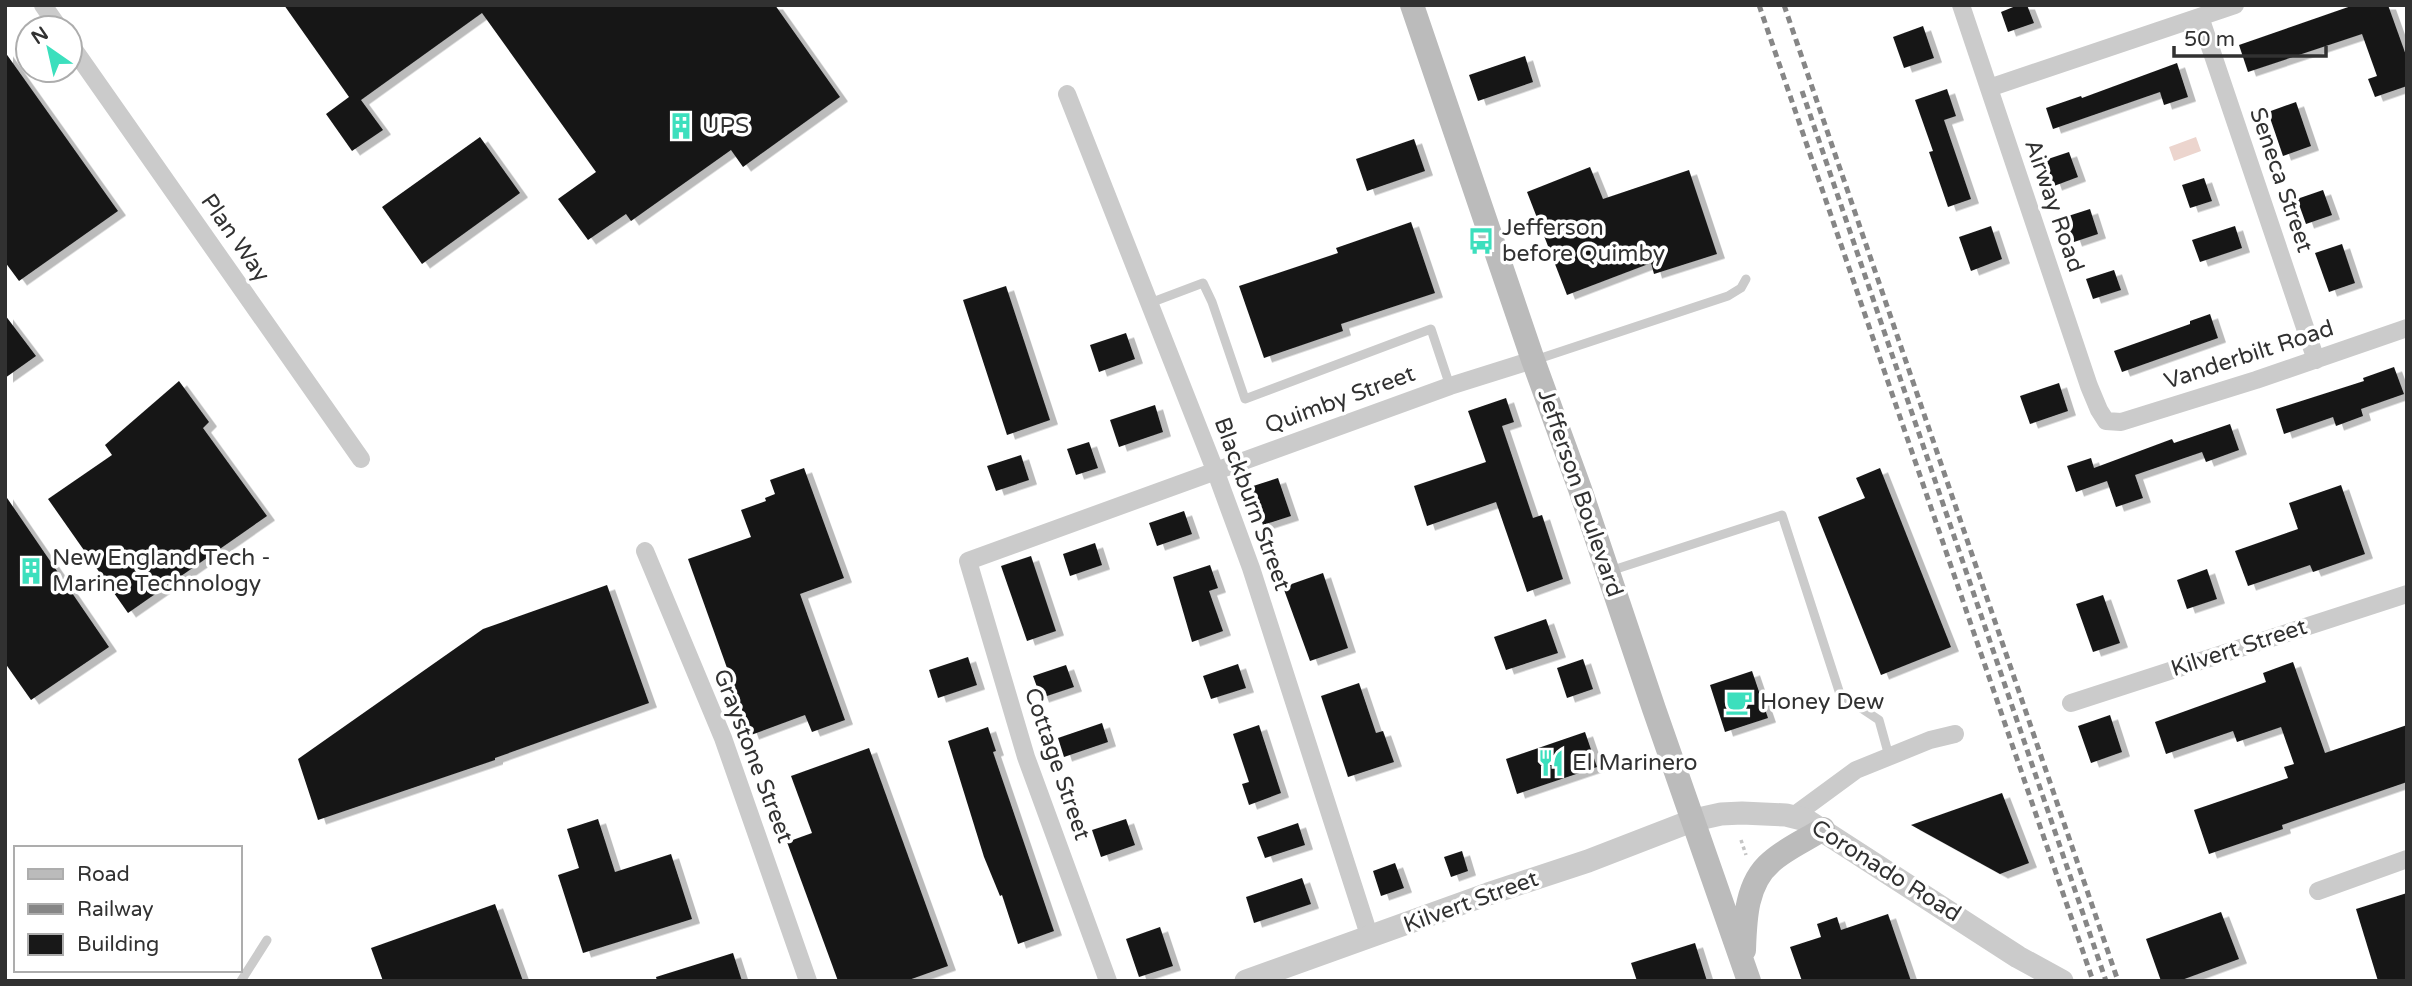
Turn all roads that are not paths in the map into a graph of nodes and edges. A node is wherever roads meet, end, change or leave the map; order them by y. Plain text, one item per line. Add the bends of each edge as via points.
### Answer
1 (1412, 5) edge
2 (1961, 5) edge
3 (2235, 5) edge
4 (2200, 17) junction
5 (84, 64) edge
6 (1989, 88) junction
7 (1067, 94) dead end
8 (1746, 279) dead end
9 (1150, 303) junction
10 (2407, 328) edge
11 (2316, 359) junction
12 (1532, 360) junction
13 (1450, 386) junction
14 (2106, 421) joint
15 (361, 459) dead end
16 (1215, 470) junction
17 (645, 551) dead end
18 (968, 561) joint
19 (1608, 572) junction
20 (2407, 594) edge
21 (2071, 704) dead end
22 (1955, 734) dead end
23 (1889, 756) junction
24 (1792, 817) junction
25 (1695, 820) junction
26 (1823, 830) junction
27 (2407, 859) edge
28 (2318, 891) dead end
29 (1370, 938) junction
30 (267, 940) dead end
31 (1747, 973) edge
32 (2062, 980) edge
33 (241, 981) edge
34 (808, 981) edge
35 (1108, 981) edge
36 (1246, 981) edge

1 - 12 main road, Jefferson Boulevard
2 - 6 street, Airway Road
3 - 4 street
4 - 6 street
4 - 11 street, Seneca Street
5 - 15 street, Plan Way
6 - 14 street, Airway Road via 2089,386
7 - 9 street, Blackburn Street
8 - 12 lane via 1728,296
9 - 13 lane via 1203,283 1245,399 1431,329
9 - 16 street, Blackburn Street
10 - 11 street, Vanderbilt Road
11 - 14 street, Vanderbilt Road via 2121,422
12 - 13 street, Quimby Street
12 - 19 main road, Jefferson Boulevard
13 - 16 street, Quimby Street
16 - 18 street, Quimby Street
16 - 29 street, Blackburn Street
17 - 34 street, Graystone Street via 723,738
18 - 35 street, Cottage Street via 1026,757
19 - 23 lane via 1782,515 1840,694 1879,720
19 - 25 main road, Jefferson Boulevard
20 - 21 street, Kilvert Street
22 - 23 street
23 - 24 street via 1856,770
24 - 25 street, Coronado Road via 1742,813
24 - 26 street, Coronado Road
25 - 29 street, Kilvert Street
25 - 31 main road, Jefferson Boulevard
26 - 31 main road via 1769,863 1753,888 1745,916
26 - 32 street, Coronado Road via 2018,957
27 - 28 street
29 - 36 street, Kilvert Street
30 - 33 lane

